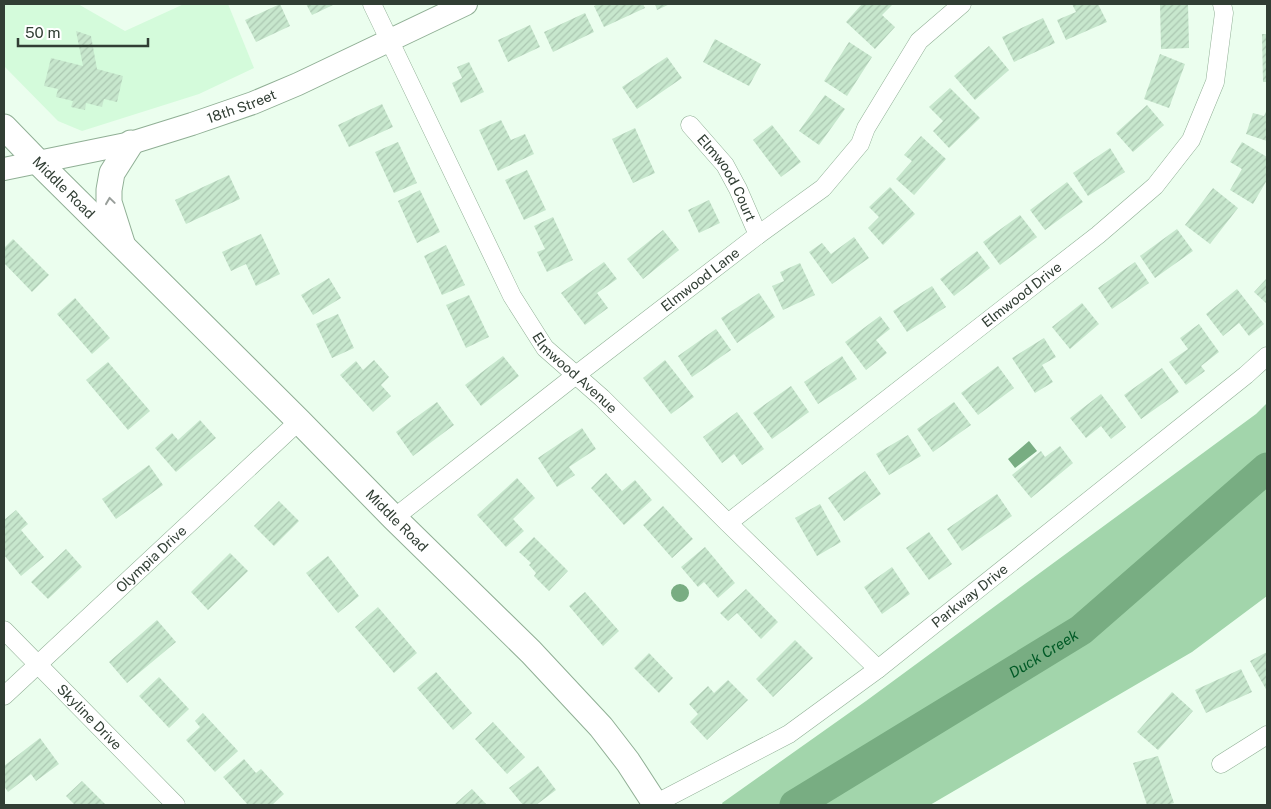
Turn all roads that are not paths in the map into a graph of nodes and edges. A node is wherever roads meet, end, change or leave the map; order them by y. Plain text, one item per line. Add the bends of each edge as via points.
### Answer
1 (372, 4) edge
2 (466, 4) edge
3 (962, 4) edge
4 (1222, 4) edge
5 (390, 40) junction
6 (690, 125) dead end
7 (4, 127) edge
8 (131, 143) junction
9 (38, 162) junction
10 (4, 169) edge
11 (758, 234) junction
12 (124, 248) junction
13 (1267, 356) edge
14 (576, 375) junction
15 (299, 421) junction
16 (394, 518) junction
17 (728, 523) junction
18 (4, 630) edge
19 (37, 664) junction
20 (878, 669) junction
21 (4, 696) edge
22 (1267, 735) edge
23 (1221, 764) dead end
24 (176, 805) edge
25 (655, 805) edge

1 - 5 street, Elmwood Avenue
2 - 5 street, 18th Street
3 - 11 street, Elmwood Lane via 919,41 866,128 860,144 823,188
4 - 17 street, Elmwood Drive via 1224,13 1215,82 1192,140 1155,186 1098,235
5 - 8 street, 18th Street via 253,103
5 - 14 street, Elmwood Avenue via 512,296 546,348
6 - 11 street, Elmwood Court via 725,165
7 - 9 main road, Middle Road
8 - 9 street, 18th Street
12 -> 8 main road, Middle Road via 109,202 109,190 112,173
9 - 10 street, 18th Street
9 - 12 main road, Middle Road
11 - 14 street, Elmwood Lane
12 - 15 main road, Middle Road
13 - 20 street, Parkway Drive
14 - 16 street, Elmwood Lane
14 - 17 street, Elmwood Avenue
15 - 16 main road, Middle Road
15 - 19 street, Olympia Drive
16 - 25 main road, Middle Road via 531,652 601,727
17 - 20 street, Elmwood Avenue
18 - 19 street, Skyline Drive
19 - 21 street, Olympia Drive
19 - 24 street, Skyline Drive
20 - 25 street, Parkway Drive via 789,734
22 - 23 street

